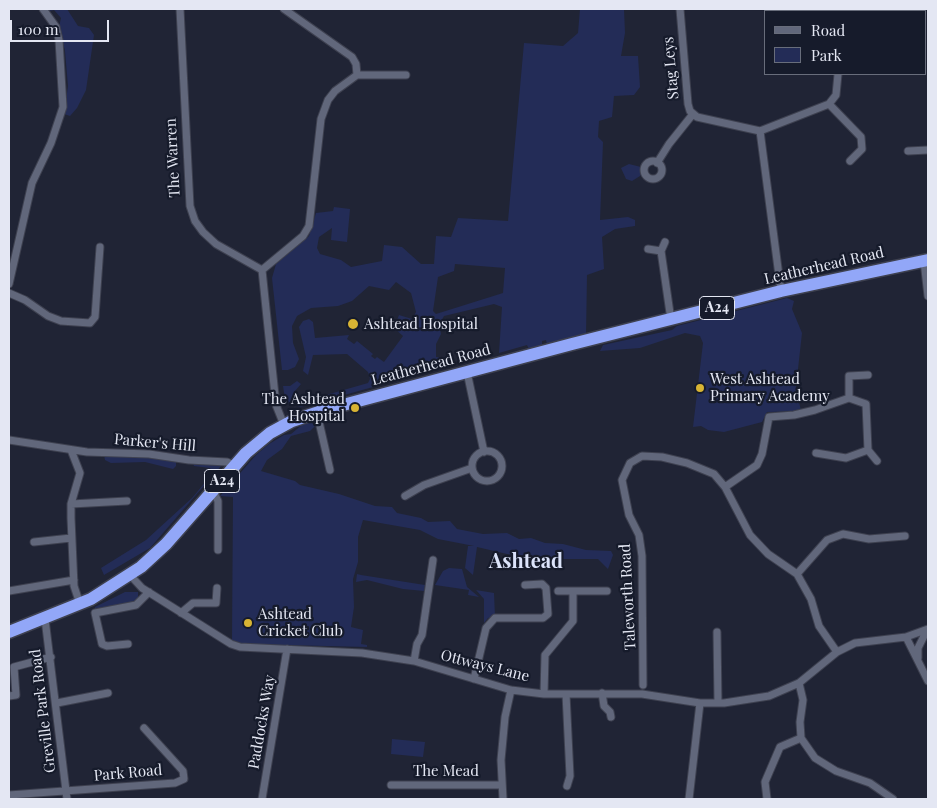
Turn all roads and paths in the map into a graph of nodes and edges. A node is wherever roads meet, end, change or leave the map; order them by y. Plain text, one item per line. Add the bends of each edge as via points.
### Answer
1 (43, 9) edge
2 (180, 9) edge
3 (284, 9) edge
4 (680, 9) edge
5 (406, 75) dead end
6 (838, 75) edge
7 (356, 76) junction
8 (829, 104) junction
9 (693, 114) junction
10 (760, 130) junction
11 (928, 150) edge
12 (908, 151) dead end
13 (850, 161) dead end
14 (657, 163) dead end
15 (665, 242) dead end
16 (100, 247) dead end
17 (648, 249) dead end
18 (661, 251) junction
19 (926, 260) edge
20 (262, 270) junction
21 (9, 284) edge
22 (781, 291) junction
23 (9, 293) edge
24 (928, 296) edge
25 (671, 320) junction
26 (467, 372) junction
27 (868, 375) dead end
28 (849, 398) junction
29 (317, 412) junction
30 (284, 425) junction
31 (9, 440) edge
32 (71, 450) junction
33 (868, 450) junction
34 (484, 452) junction
35 (816, 454) dead end
36 (877, 461) dead end
37 (235, 466) junction
38 (472, 468) junction
39 (330, 470) dead end
40 (725, 487) junction
41 (213, 491) junction
42 (405, 496) dead end
43 (127, 500) dead end
44 (71, 504) junction
45 (905, 536) dead end
46 (72, 538) junction
47 (34, 542) dead end
48 (218, 550) dead end
49 (433, 560) dead end
50 (797, 574) junction
51 (130, 575) junction
52 (74, 580) junction
53 (525, 585) dead end
54 (217, 588) dead end
55 (9, 591) edge
56 (558, 591) dead end
57 (573, 591) junction
58 (607, 591) dead end
59 (149, 592) junction
60 (80, 604) junction
61 (181, 613) junction
62 (45, 619) junction
63 (928, 630) edge
64 (9, 632) edge
65 (717, 632) dead end
66 (906, 637) junction
67 (128, 644) dead end
68 (287, 649) junction
69 (837, 652) junction
70 (50, 657) junction
71 (917, 661) junction
72 (414, 662) junction
73 (474, 679) junction
74 (928, 681) edge
75 (799, 683) junction
76 (643, 685) dead end
77 (511, 690) junction
78 (108, 693) dead end
79 (602, 693) junction
80 (544, 694) junction
81 (566, 694) junction
82 (9, 696) edge
83 (57, 703) junction
84 (700, 703) junction
85 (718, 703) junction
86 (611, 718) dead end
87 (144, 728) dead end
88 (801, 738) junction
89 (392, 785) dead end
90 (501, 785) junction
91 (567, 786) dead end
92 (67, 795) edge
93 (9, 796) edge
94 (262, 799) edge
95 (504, 799) edge
96 (689, 799) edge
97 (767, 799) edge
98 (893, 799) edge

1 - 21 street via 56,27 59,40 63,106 51,144 32,184
2 - 20 street, The Warren via 190,206 195,221 216,244
3 - 7 street via 352,57
4 - 9 street, Stag Leys via 688,104
5 - 7 street
6 - 8 street via 836,95
7 - 20 street via 335,91 324,109 309,226 298,241
8 - 10 street
8 - 13 street via 861,137 862,149
9 - 10 street, Stag Leys via 702,119
9 - 14 street
10 - 22 street
11 - 12 street
15 - 18 street
16 - 23 street via 95,317 90,323 55,318
17 - 18 street
18 - 25 street
19 - 22 highway, Leatherhead Road / A24
19 - 24 street
20 - 30 street via 276,405
22 - 25 highway, Leatherhead Road / A24
25 - 26 highway, Leatherhead Road / A24
26 - 29 highway, Leatherhead Road / A24
26 - 34 street
27 - 28 street via 850,376
28 - 33 street via 866,404
28 - 40 street via 794,415 768,417 757,465
29 - 30 highway, Leatherhead Road / A24
29 - 39 street
30 - 37 highway, Leatherhead Road / A24 via 254,446
31 - 32 street, Parker's Hill
32 - 37 street, Parker's Hill via 149,454 227,462
32 - 44 street via 80,473
33 - 35 street via 846,458
33 - 36 street
34 - 38 street via 477,455
34 - 38 street via 492,452 498,457 502,464 501,472 489,481 481,480
37 - 41 highway, Leatherhead Road / A24
38 - 42 street via 424,485
40 - 50 street, Taleworth Road via 750,535 768,554
40 - 76 street, Taleworth Road via 714,474 687,462 662,457 642,456 630,463 622,480 642,556
41 - 48 street via 218,501
41 - 51 highway, Leatherhead Road / A24 via 166,544
43 - 44 street
44 - 46 street
45 - 50 street via 869,539 843,534 827,540
46 - 47 street
46 - 52 street
49 - 72 street via 422,635
50 - 69 street, Taleworth Road via 811,599 819,626
51 - 59 street, Ottways Lane
51 - 60 highway, Leatherhead Road / A24
52 - 55 street
52 - 60 street
53 - 73 street via 542,584 548,592 548,614 537,618 495,618 486,628
54 - 61 street via 216,603 193,603
56 - 57 street
57 - 58 street
57 - 80 street via 573,621 545,655
59 - 61 street, Ottways Lane
59 - 67 street via 136,605 95,613 102,644
60 - 62 highway, Leatherhead Road / A24
61 - 68 street, Ottways Lane via 231,644
62 - 64 highway, Leatherhead Road / A24
62 - 70 street, Greville Park Road
63 - 66 street, Ottways Lane
63 - 71 street via 918,648
65 - 85 street
66 - 69 street, Ottways Lane via 855,643
66 - 71 street
68 - 72 street, Ottways Lane via 362,653
68 - 94 street, Paddocks Way
69 - 75 street, Ottways Lane
70 - 82 street via 14,667 16,695
70 - 83 street, Greville Park Road
71 - 74 street
72 - 73 street, Ottways Lane
73 - 77 street, Ottways Lane
75 - 85 street, Ottways Lane via 769,696
75 - 88 street via 803,700
77 - 80 street, Ottways Lane
77 - 90 street via 504,726
78 - 83 street
79 - 81 street, Ottways Lane
79 - 84 street, Ottways Lane via 654,695
79 - 86 street via 604,706
80 - 81 street, Ottways Lane
81 - 91 street via 570,776
83 - 92 street, Greville Park Road
84 - 85 street, Ottways Lane
84 - 96 street
87 - 92 street, Park Road via 183,771 184,779 175,783
88 - 97 street via 780,746 765,782
88 - 98 street via 815,758 836,771 870,783
89 - 90 street, The Mead
90 - 95 street
92 - 93 street, Park Road

